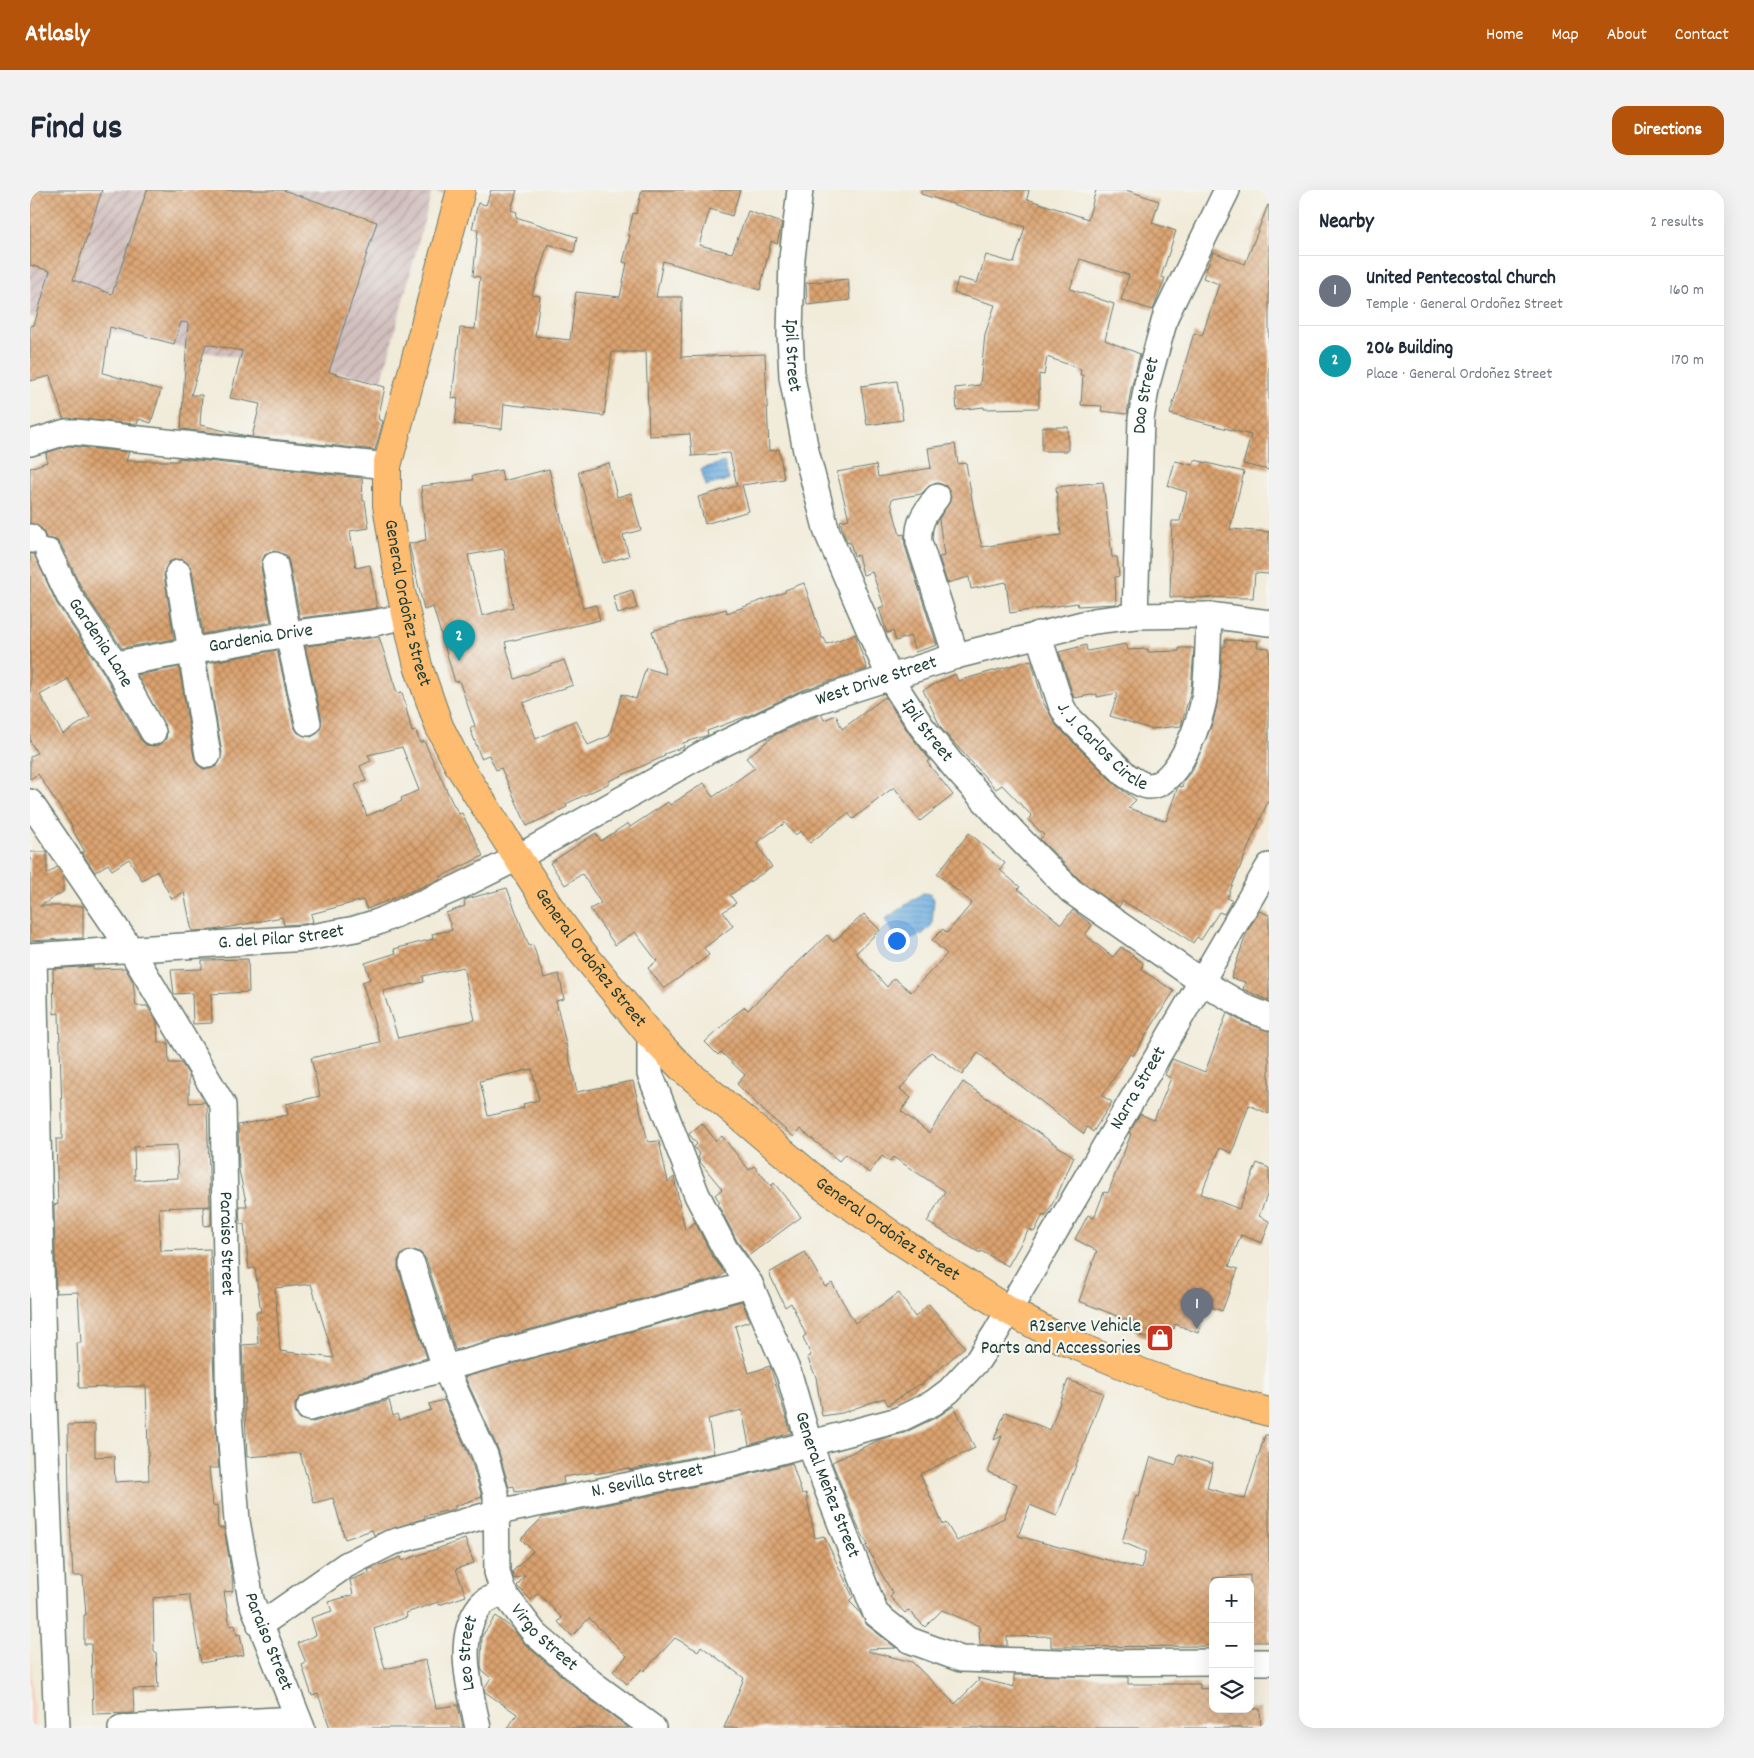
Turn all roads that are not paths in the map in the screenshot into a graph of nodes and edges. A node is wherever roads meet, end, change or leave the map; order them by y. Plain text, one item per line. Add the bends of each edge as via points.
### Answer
1 (461, 190) edge
2 (800, 190) edge
3 (1228, 190) edge
4 (30, 443) edge
5 (387, 466) junction
6 (937, 498) dead end
7 (37, 543) edge
8 (275, 565) dead end
9 (178, 574) dead end
10 (1209, 615) junction
11 (406, 616) junction
12 (1135, 616) junction
13 (1269, 623) edge
14 (288, 634) junction
15 (1038, 634) junction
16 (192, 651) junction
17 (956, 656) junction
18 (115, 664) junction
19 (890, 678) junction
20 (308, 723) dead end
21 (153, 732) dead end
22 (208, 755) dead end
23 (30, 802) edge
24 (517, 858) junction
25 (1269, 866) edge
26 (131, 950) junction
27 (32, 956) edge
28 (1202, 982) junction
29 (1269, 1018) edge
30 (650, 1035) junction
31 (412, 1264) dead end
32 (750, 1284) junction
33 (1009, 1311) junction
34 (445, 1368) junction
35 (37, 1399) edge
36 (309, 1408) dead end
37 (1269, 1412) edge
38 (809, 1443) junction
39 (498, 1512) junction
40 (503, 1592) junction
41 (260, 1625) junction
42 (1209, 1662) edge
43 (1254, 1662) edge
44 (1269, 1662) edge
45 (300, 1723) edge
46 (57, 1728) edge
47 (121, 1728) edge
48 (478, 1728) edge
49 (654, 1728) edge

1 - 5 main road, General Ordoñez Street
2 - 19 street, Ipil Street via 792,258 792,377 806,451 827,532
3 - 12 street, Dao Street via 1166,315 1146,384 1141,419
4 - 5 street via 75,432
5 - 11 main road, General Ordoñez Street via 389,527
6 - 17 street via 917,529
7 - 18 street, Gardenia Lane
8 - 14 street
9 - 16 street
10 - 12 street, West Drive Street
10 - 13 street, West Drive Street
10 - 15 street, J. J. Carlos Circle via 1205,693 1196,727 1171,774 1161,783 1150,786 1128,776 1067,716
11 - 14 street, Gardenia Drive
11 - 24 main road, General Ordoñez Street via 420,673 439,726
12 - 15 street, West Drive Street via 1094,621
14 - 16 street, Gardenia Drive
14 - 20 street
15 - 17 street, West Drive Street
16 - 18 street, Gardenia Drive
16 - 22 street
17 - 19 street, West Drive Street
18 - 21 street, Gardenia Lane
19 - 24 street, West Drive Street via 804,705 717,746
19 - 28 street, Ipil Street via 955,768 1071,891
23 - 26 street, Paraiso Street
24 - 26 street, G. del Pilar Street via 459,887 355,929 306,938
24 - 30 main road, General Ordoñez Street via 582,951
25 - 28 street, Narra Street
26 - 27 street, G. del Pilar Street
26 - 41 street, Paraiso Street via 223,1105 229,1415 237,1521 249,1593
27 - 35 street
28 - 29 street, Ipil Street
28 - 33 street, Narra Street
30 - 32 street, General Meñez Street via 650,1074 697,1194 725,1249
30 - 33 main road, General Ordoñez Street via 684,1069 824,1186 902,1242
31 - 34 street, Virgo Street
32 - 34 street
32 - 38 street, General Meñez Street via 789,1374
33 - 37 main road, General Ordoñez Street via 1066,1341 1140,1372 1198,1393
33 - 38 street, N. Sevilla Street via 978,1360 934,1403 898,1420
34 - 36 street
34 - 39 street, Virgo Street via 485,1455
35 - 46 street
38 - 39 street, N. Sevilla Street via 736,1463
38 - 42 street, General Meñez Street via 876,1614 909,1640 961,1659
39 - 40 street, Virgo Street via 497,1572
39 - 41 street, N. Sevilla Street via 390,1543 367,1553
40 - 48 street, Leo Street via 480,1606 469,1630 465,1662
40 - 49 street, Virgo Street via 535,1634 592,1683
41 - 45 street, Paraiso Street
43 - 44 street
45 - 47 street

